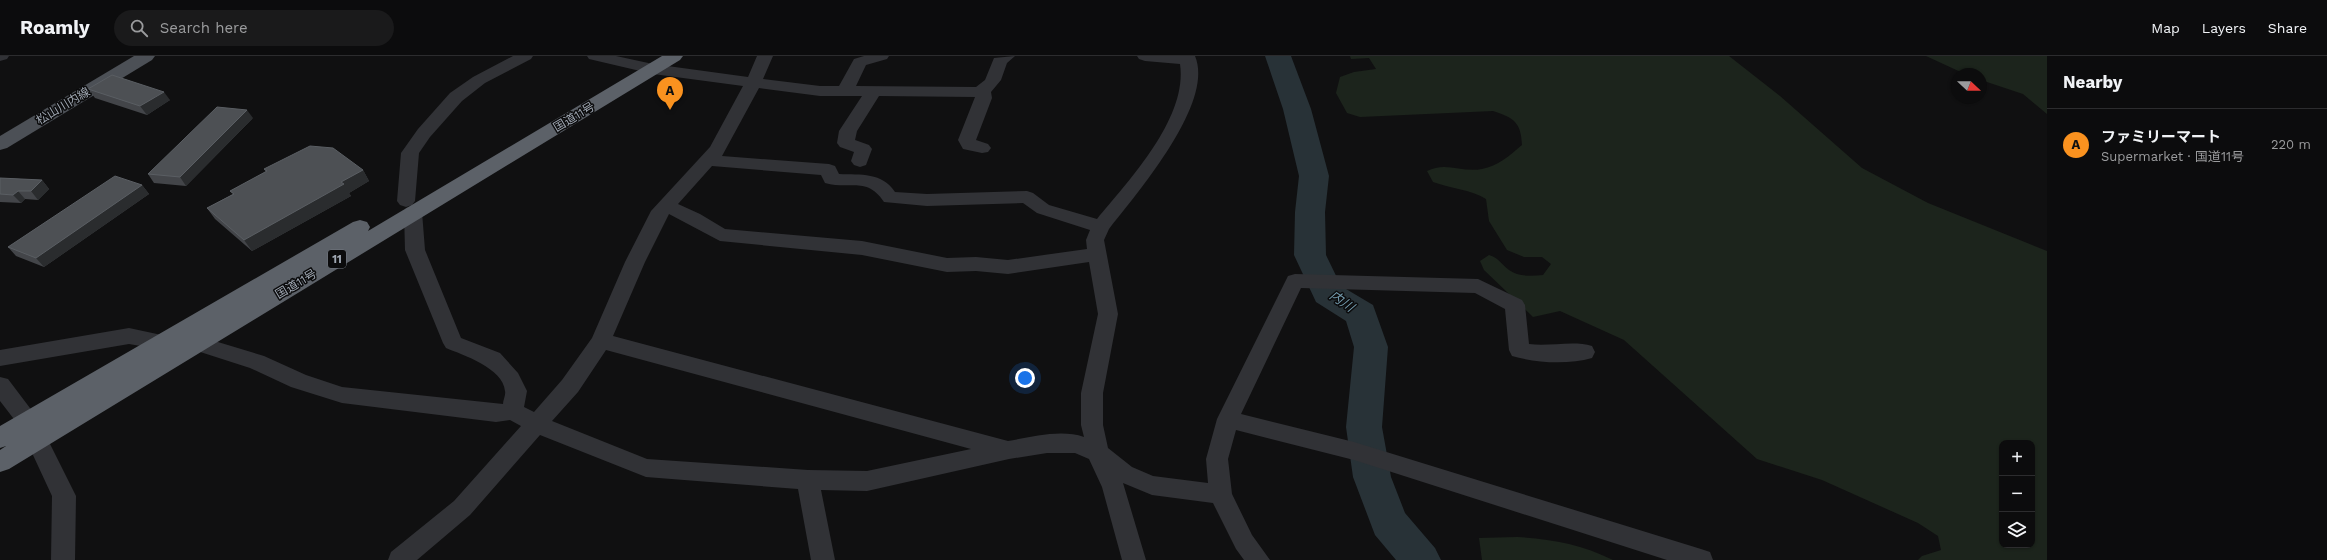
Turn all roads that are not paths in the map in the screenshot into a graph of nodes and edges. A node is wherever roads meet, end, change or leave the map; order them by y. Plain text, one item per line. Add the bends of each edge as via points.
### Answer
1 (146, 56) edge
2 (524, 56) edge
3 (595, 56) edge
4 (674, 56) edge
5 (765, 56) edge
6 (881, 56) edge
7 (1007, 56) edge
8 (1145, 56) edge
9 (1188, 58) edge
10 (635, 61) edge
11 (753, 83) junction
12 (845, 91) junction
13 (874, 91) junction
14 (982, 91) junction
15 (0, 144) edge
16 (982, 148) dead end
17 (708, 160) junction
18 (860, 162) dead end
19 (409, 206) junction
20 (665, 207) junction
21 (1101, 227) junction
22 (1097, 254) junction
23 (601, 341) junction
24 (164, 342) junction
25 (198, 344) junction
26 (1586, 352) dead end
27 (0, 358) edge
28 (0, 385) edge
29 (512, 411) junction
30 (1228, 419) junction
31 (536, 424) junction
32 (33, 431) junction
33 (0, 438) edge
34 (1009, 450) junction
35 (1098, 453) junction
36 (0, 462) edge
37 (808, 480) junction
38 (1220, 494) junction
39 (63, 560) edge
40 (400, 560) edge
41 (823, 560) edge
42 (1134, 560) edge
43 (1258, 560) edge
44 (1701, 560) edge

1 - 15 main road, 松山川内線
2 - 19 street via 479,80 456,97 424,132 410,153
3 - 10 street
4 - 10 highway, 国道11号 / 11
5 - 11 street
6 - 12 street via 860,62
7 - 14 street via 1000,61 996,75 988,88
8 - 9 street
9 - 21 street via 1190,89 1168,137
10 - 11 street
10 - 19 highway, 国道11号 / 11
11 - 12 street via 820,91
11 - 17 street via 717,150
12 - 13 street
13 - 14 street
13 - 18 street via 848,131 846,143 863,149
14 - 16 street via 984,98 967,140 969,145
17 - 20 street
17 - 21 street via 829,170 831,179 873,181 879,184 890,198 927,200 1027,197 1043,209
19 - 24 highway, 国道11号 / 11
19 - 25 highway, 国道11号 / 11
19 - 29 street via 415,250 453,343 493,359 511,379 516,391
20 - 22 street via 702,221 720,235 862,248 947,265 1008,267
20 - 23 street via 658,215 634,262
21 - 22 street via 1095,240
22 - 35 street via 1108,314 1092,392 1092,425
23 - 31 street via 570,386
23 - 34 street
24 - 27 street via 129,336
24 - 32 highway, 国道11号 / 11
25 - 29 street via 257,362 299,381 342,395 496,413
25 - 32 highway, 国道11号 / 11
26 - 30 street via 1543,354 1518,350 1515,305 1478,286 1295,281
28 - 32 street
29 - 31 street
30 - 38 street via 1217,459
30 - 44 street via 1354,451
31 - 37 street via 646,468
31 - 40 street via 462,508
32 - 33 highway, 国道11号 / 11
32 - 36 highway, 国道11号 / 11
32 - 39 street via 64,496
34 - 35 street via 1047,444 1077,444
34 - 37 street via 867,481
35 - 38 street via 1124,474 1152,485
35 - 42 street via 1113,487
37 - 41 street
38 - 43 street via 1244,542

